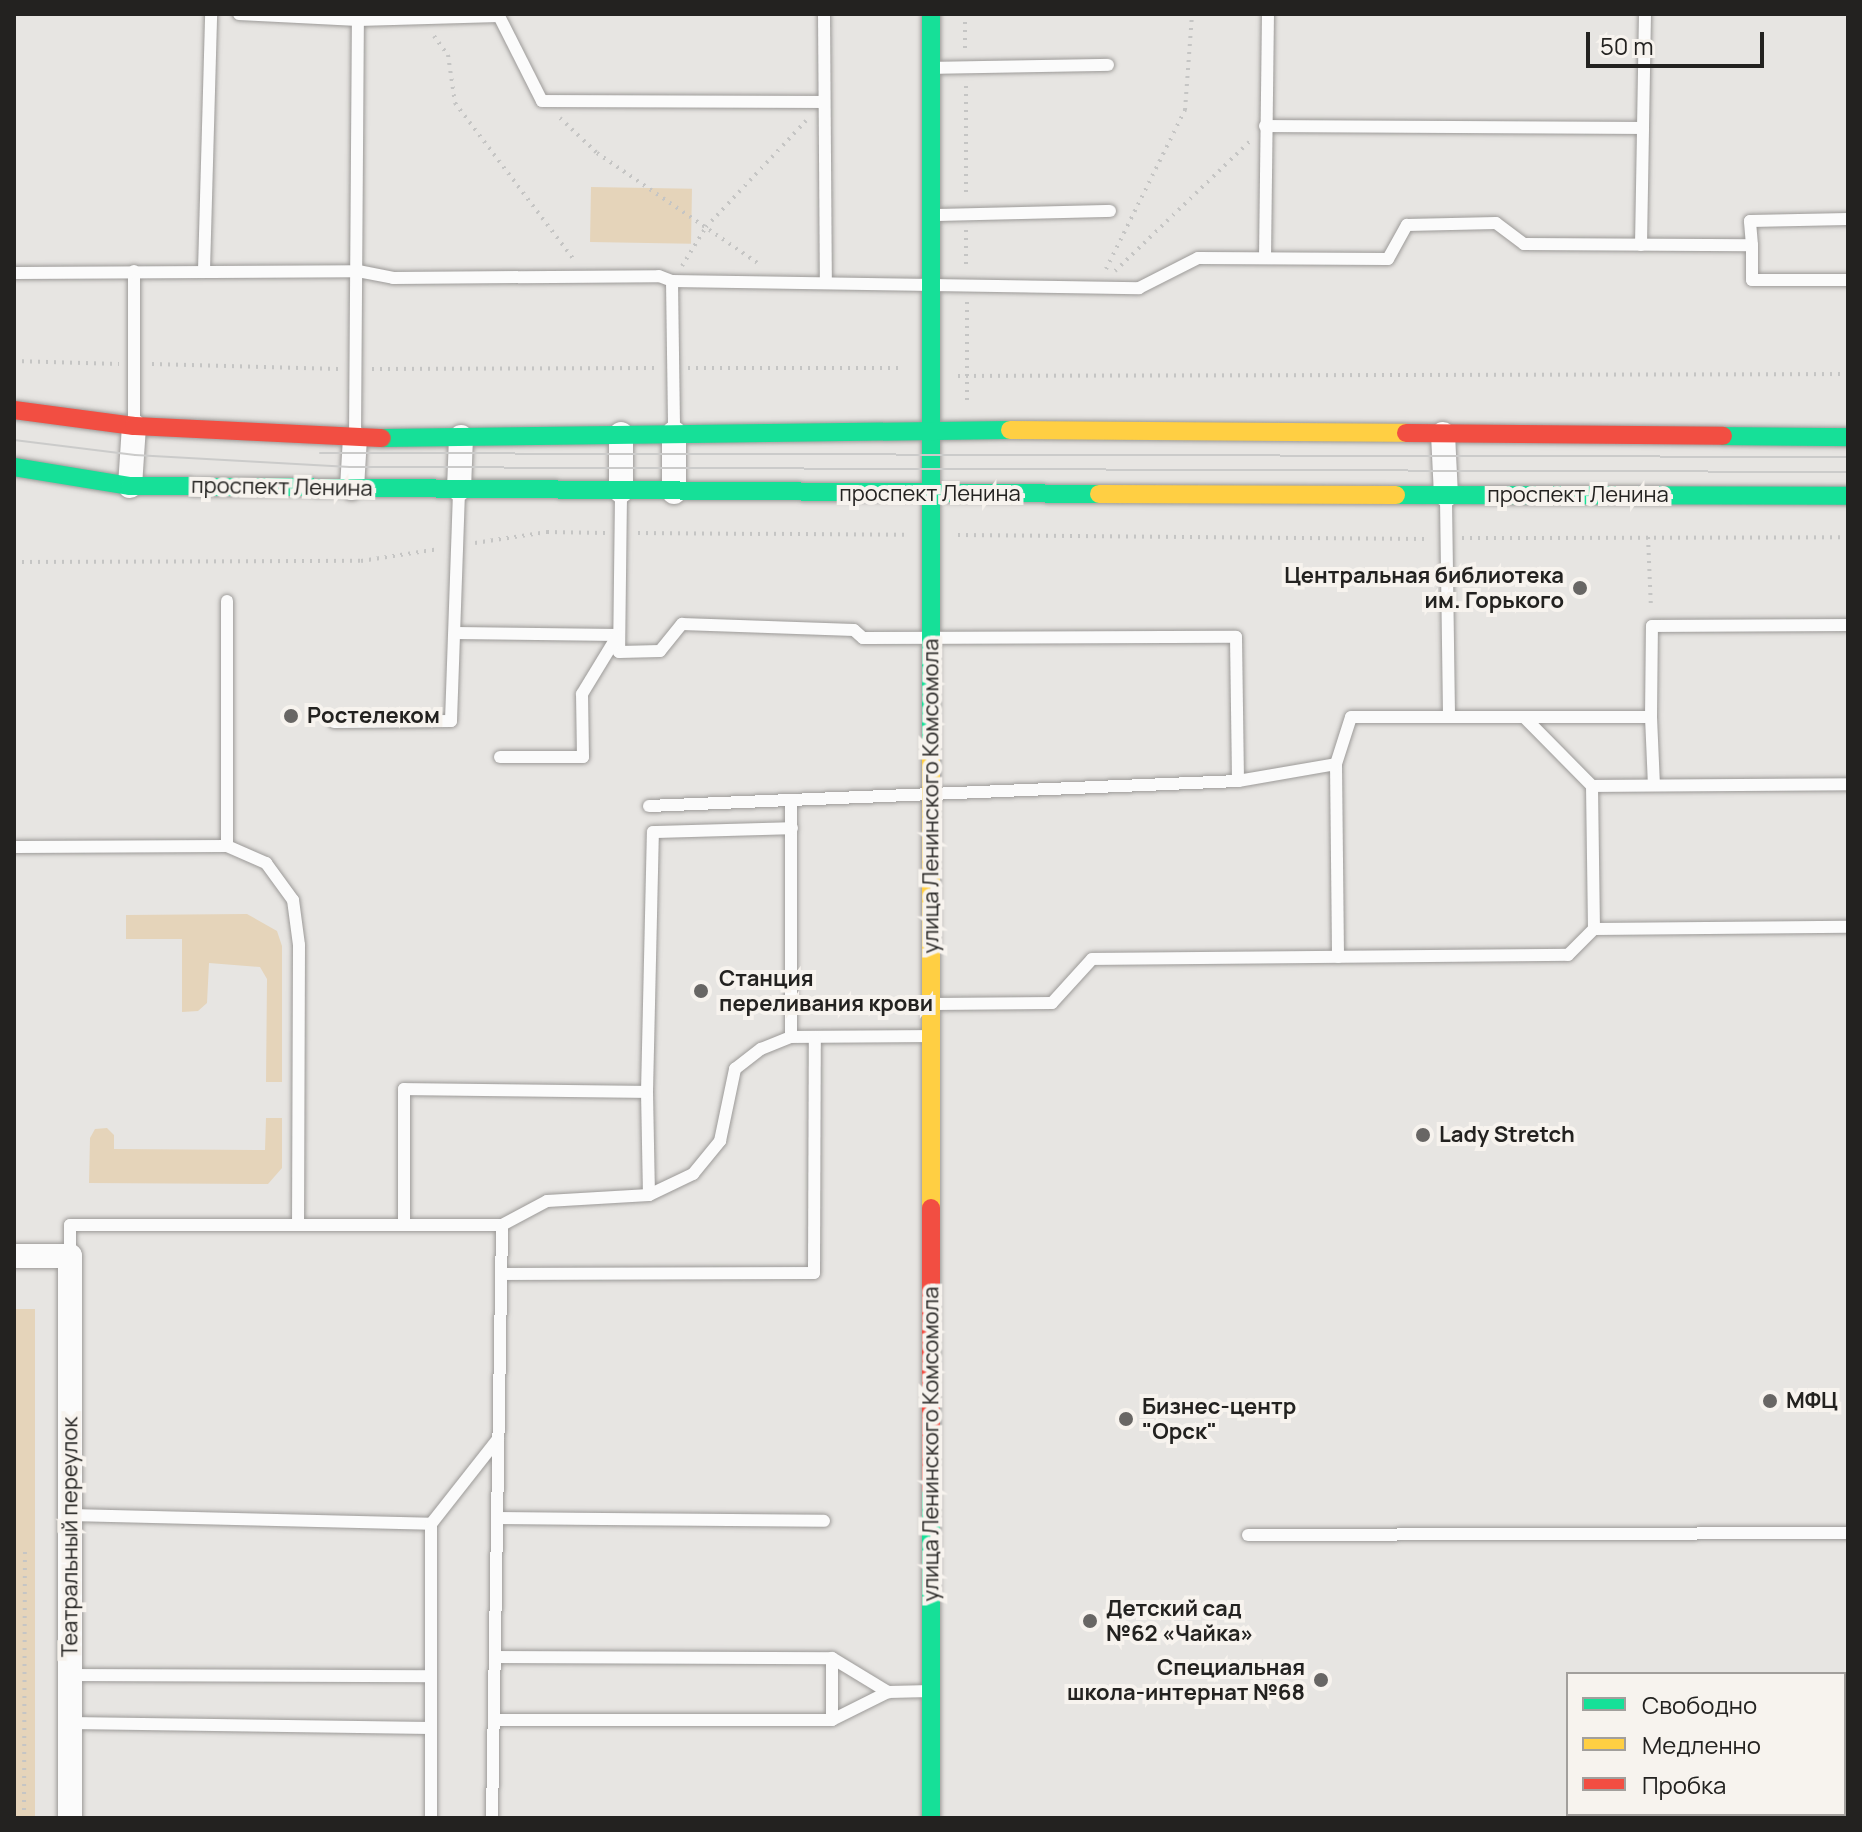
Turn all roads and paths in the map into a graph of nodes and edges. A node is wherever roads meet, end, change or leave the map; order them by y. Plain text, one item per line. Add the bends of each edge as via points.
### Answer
1 (211, 14) edge
2 (240, 14) edge
3 (824, 14) edge
4 (931, 14) edge
5 (1192, 14) edge
6 (1268, 14) edge
7 (1645, 14) edge
8 (420, 18) junction
9 (358, 20) junction
10 (1108, 65) dead end
11 (931, 68) junction
12 (542, 101) junction
13 (824, 102) junction
14 (1265, 126) junction
15 (1643, 128) junction
16 (1110, 211) dead end
17 (931, 215) junction
18 (1848, 219) edge
19 (706, 227) junction
20 (1641, 245) junction
21 (1752, 245) junction
22 (1265, 258) junction
23 (204, 270) junction
24 (134, 271) junction
25 (358, 271) junction
26 (14, 273) edge
27 (587, 276) junction
28 (1848, 280) edge
29 (672, 281) junction
30 (784, 281) junction
31 (826, 281) junction
32 (931, 286) junction
33 (1097, 287) junction
34 (14, 410) edge
35 (134, 426) junction
36 (931, 429) junction
37 (674, 433) junction
38 (621, 434) junction
39 (1443, 434) junction
40 (461, 437) junction
41 (1848, 437) edge
42 (355, 438) junction
43 (14, 467) edge
44 (130, 486) junction
45 (352, 488) junction
46 (459, 489) junction
47 (621, 491) junction
48 (674, 492) junction
49 (931, 493) junction
50 (1446, 495) junction
51 (1848, 496) edge
52 (1648, 536) dead end
53 (227, 601) dead end
54 (1848, 625) edge
55 (1652, 626) junction
56 (456, 633) junction
57 (618, 635) junction
58 (931, 638) junction
59 (1449, 717) junction
60 (1524, 717) junction
61 (1651, 717) junction
62 (334, 722) dead end
63 (500, 757) dead end
64 (1336, 764) junction
65 (1238, 781) junction
66 (1848, 784) edge
67 (1654, 785) junction
68 (1592, 786) junction
69 (931, 797) junction
70 (791, 804) junction
71 (649, 806) dead end
72 (792, 828) junction
73 (227, 846) junction
74 (14, 847) edge
75 (1848, 927) edge
76 (1594, 929) junction
77 (1338, 957) junction
78 (931, 1004) junction
79 (931, 1036) junction
80 (791, 1037) junction
81 (815, 1037) junction
82 (647, 1092) junction
83 (649, 1195) junction
84 (404, 1224) junction
85 (298, 1225) junction
86 (502, 1225) junction
87 (14, 1256) edge
88 (70, 1256) junction
89 (501, 1274) junction
90 (498, 1439) junction
91 (70, 1515) junction
92 (497, 1518) junction
93 (824, 1521) dead end
94 (431, 1524) junction
95 (1848, 1533) edge
96 (1248, 1535) dead end
97 (25, 1546) dead end
98 (495, 1657) junction
99 (832, 1658) junction
100 (70, 1675) junction
101 (431, 1676) junction
102 (931, 1691) junction
103 (888, 1692) junction
104 (494, 1720) junction
105 (832, 1720) junction
106 (70, 1723) junction
107 (431, 1728) junction
108 (24, 1818) edge
109 (70, 1818) edge
110 (431, 1818) edge
111 (492, 1818) edge
112 (931, 1818) edge

1 - 23 lane
2 - 9 lane
3 - 13 lane
4 - 11 main road, улица Ленинского Комсомола
5 - 33 path via 1185,110
6 - 14 lane
7 - 15 lane
8 - 9 lane
8 - 12 lane via 499,16
8 - 27 path via 448,55 455,103
9 - 25 lane
10 - 11 lane
11 - 17 main road, улица Ленинского Комсомола
12 - 13 lane
12 - 19 path via 597,153
13 - 19 path
13 - 31 lane
14 - 15 lane
14 - 22 lane
14 - 33 path
15 - 20 lane
16 - 17 lane
17 - 32 main road, улица Ленинского Комсомола
18 - 21 lane via 1750,221
19 - 29 path
19 - 30 path
20 - 21 lane
20 - 22 lane via 1524,244 1496,223 1407,225 1388,259
21 - 28 lane via 1752,280
22 - 33 lane via 1198,258 1176,265 1149,285
23 - 24 lane
23 - 25 lane
24 - 26 lane
24 - 35 lane
25 - 27 lane via 393,278
25 - 42 lane
27 - 29 lane via 659,276
29 - 30 lane
29 - 37 lane
30 - 31 lane
31 - 32 lane
32 - 33 lane
32 - 36 main road, улица Ленинского Комсомола
34 - 35 main road
35 - 42 main road
35 - 44 street
36 - 37 main road
36 - 39 main road
36 - 49 main road, улица Ленинского Комсомола
37 - 38 main road
37 - 48 street
38 - 40 main road
38 - 47 street
39 - 41 main road
39 - 50 street
40 - 42 main road
40 - 46 street
42 - 45 street
43 - 44 main road, проспект Ленина
44 - 45 main road, проспект Ленина
45 - 46 main road, проспект Ленина
46 - 47 main road, проспект Ленина
46 - 56 lane
47 - 48 main road, проспект Ленина
47 - 57 lane
48 - 49 main road, проспект Ленина
49 - 50 main road, проспект Ленина
49 - 58 main road, улица Ленинского Комсомола
50 - 51 main road, проспект Ленина
50 - 59 lane
52 - 55 path
53 - 73 lane
54 - 55 lane
55 - 61 lane
56 - 57 lane
56 - 62 lane via 451,721
57 - 58 lane via 619,652 660,651 682,624
57 - 63 lane via 582,694 583,757
58 - 65 lane via 1236,637
58 - 69 main road, улица Ленинского Комсомола
59 - 60 lane
59 - 64 lane via 1351,717
60 - 61 lane
60 - 68 lane
61 - 67 lane
64 - 65 lane
64 - 77 lane
65 - 69 lane
66 - 67 lane
67 - 68 lane
68 - 76 lane
69 - 70 lane
69 - 78 main road, улица Ленинского Комсомола
70 - 71 lane
70 - 72 lane
72 - 80 lane
72 - 82 lane via 653,832
73 - 74 lane
73 - 85 lane via 266,863 293,900 299,945
75 - 76 lane
76 - 77 lane via 1568,955
77 - 78 lane via 1092,959 1052,1003
78 - 79 main road, улица Ленинского Комсомола
79 - 81 lane
79 - 102 main road, улица Ленинского Комсомола
80 - 81 lane
80 - 83 lane via 761,1049 735,1069 720,1141 693,1174
81 - 89 lane via 814,1273
82 - 83 lane
82 - 84 lane via 404,1089
83 - 86 lane via 547,1201
84 - 85 lane
84 - 86 lane
85 - 88 lane via 70,1225
86 - 89 lane
87 - 88 street
88 - 91 street, Театральный переулок
89 - 90 lane
90 - 92 lane
90 - 94 lane
91 - 94 lane
91 - 100 street, Театральный переулок
92 - 93 lane
92 - 98 lane
94 - 101 lane
95 - 96 lane
97 - 108 path
98 - 99 lane
98 - 104 lane
99 - 103 lane
99 - 105 lane
100 - 101 lane
100 - 106 street, Театральный переулок
101 - 107 lane
102 - 103 lane
102 - 112 main road, улица Ленинского Комсомола
103 - 105 lane
104 - 105 lane
104 - 111 lane
106 - 107 lane
106 - 109 street, Театральный переулок
107 - 110 lane

